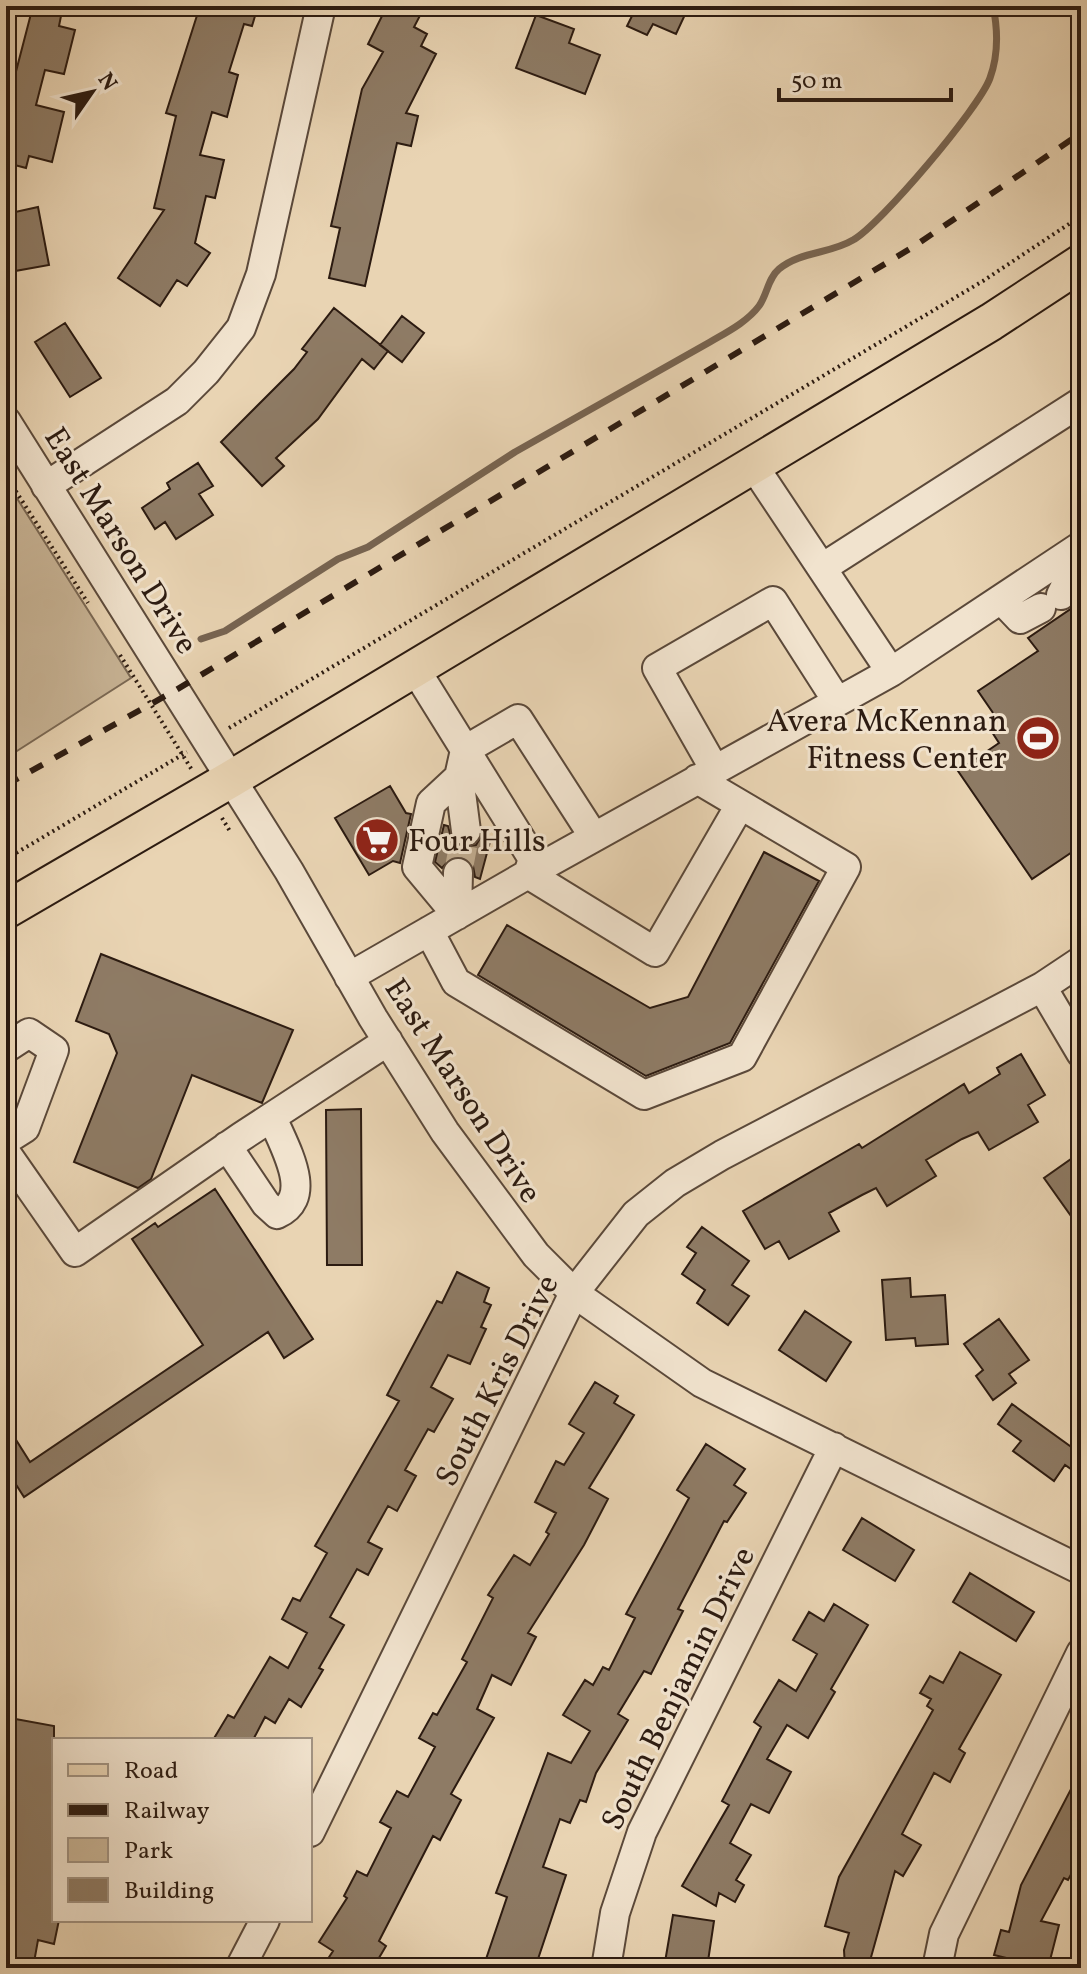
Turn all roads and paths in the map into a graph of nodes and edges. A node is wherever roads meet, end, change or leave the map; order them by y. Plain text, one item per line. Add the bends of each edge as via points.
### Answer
1 (321, 6) edge
2 (1081, 216) edge
3 (1081, 263) edge
4 (1081, 402) edge
5 (6, 421) edge
6 (753, 465) junction
7 (6, 476) edge
8 (46, 486) junction
9 (1070, 553) edge
10 (822, 568) junction
11 (1001, 599) junction
12 (92, 610) dead end
13 (115, 646) dead end
14 (415, 669) junction
15 (891, 672) junction
16 (837, 701) junction
17 (207, 741) junction
18 (182, 755) junction
19 (462, 764) junction
20 (706, 775) junction
21 (219, 786) junction
22 (740, 805) junction
23 (466, 831) tunnel mouth
24 (231, 833) dead end
25 (594, 837) junction
26 (6, 859) edge
27 (458, 873) tunnel mouth
28 (528, 874) junction
29 (18, 902) edge
30 (457, 915) junction
31 (429, 931) junction
32 (1081, 961) edge
33 (349, 977) junction
34 (1042, 987) junction
35 (388, 1041) junction
36 (6, 1048) edge
37 (1081, 1053) edge
38 (272, 1117) junction
39 (6, 1140) edge
40 (227, 1146) junction
41 (6, 1153) edge
42 (574, 1293) junction
43 (834, 1447) junction
44 (1081, 1570) edge
45 (1081, 1653) edge
46 (312, 1828) edge
47 (264, 1922) edge
48 (240, 1968) edge
49 (606, 1968) edge
50 (937, 1968) edge

1 - 8 street via 261,274 241,328 177,401
2 - 17 path via 970,290
3 - 6 main road
4 - 10 street
5 - 8 street, East Marson Drive
6 - 10 street
6 - 14 main road
7 - 12 path
8 - 17 street, East Marson Drive
9 - 11 street
9 - 11 street via 1071,575 1051,601 1020,619
10 - 15 street
11 - 15 street
13 - 18 path
14 - 19 street
14 - 21 main road
15 - 16 street
16 - 20 street
16 - 20 street via 773,601 657,668
17 - 18 path
17 - 21 street, East Marson Drive
18 - 21 path
18 - 26 path
19 - 23 street
19 - 25 street via 518,719
19 - 28 street via 533,859
19 - 30 street via 431,803 417,867
20 - 22 street
20 - 25 street
21 - 24 path
21 - 29 main road
21 - 33 street, East Marson Drive
22 - 28 street via 655,952
22 - 31 street via 846,867 742,1057 644,1095 456,982
25 - 28 street
27 - 30 street
28 - 30 street
30 - 31 street
31 - 33 street
32 - 34 street, South Kris Drive
33 - 35 street, East Marson Drive
34 - 37 street
34 - 42 street, South Kris Drive via 675,1183 636,1214
35 - 38 street
35 - 42 street, East Marson Drive via 490,1197
36 - 39 street via 29,1033 54,1050 25,1128
38 - 40 street
38 - 40 street via 296,1182 298,1193 290,1208 277,1214 266,1204
40 - 41 street via 75,1252
42 - 43 street, East Marson Drive via 702,1383
42 - 46 street, South Kris Drive
43 - 44 street, East Marson Drive
43 - 49 street, South Benjamin Drive via 642,1832 615,1913
45 - 50 street via 944,1934
47 - 48 street

